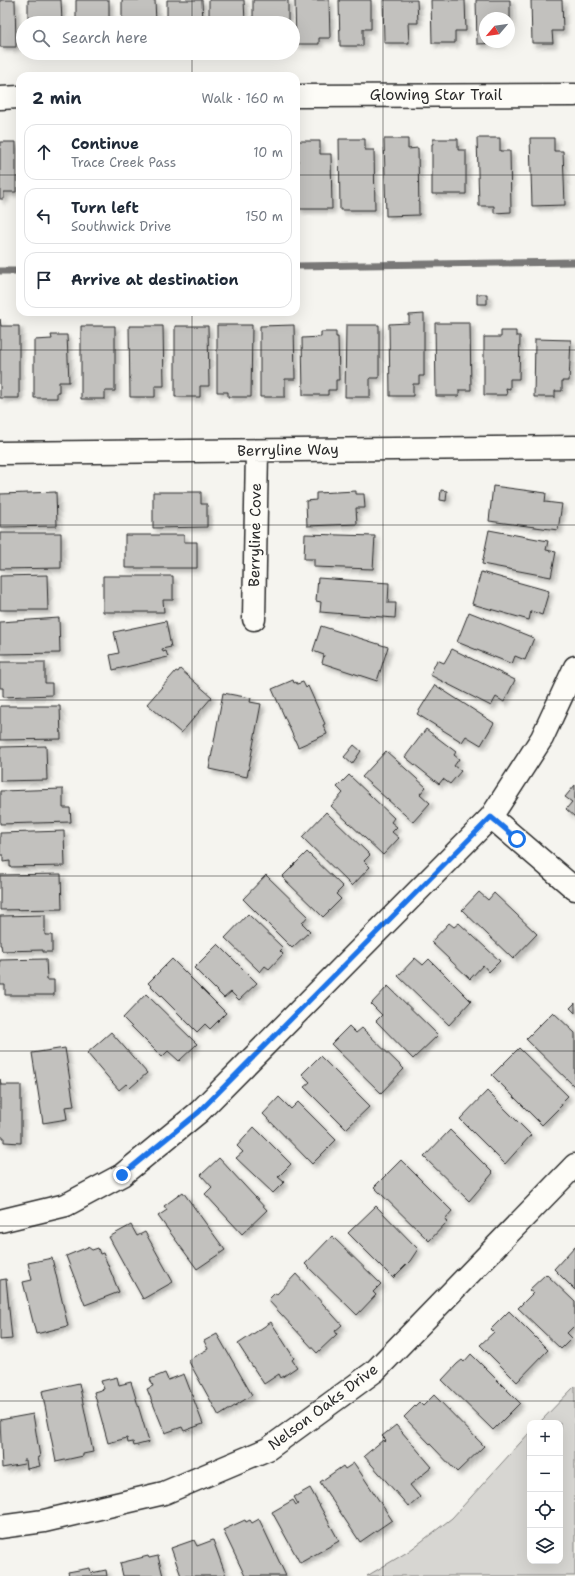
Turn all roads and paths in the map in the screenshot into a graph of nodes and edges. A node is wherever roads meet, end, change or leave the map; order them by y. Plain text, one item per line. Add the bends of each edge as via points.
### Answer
1 (575, 95) edge
2 (300, 96) edge
3 (16, 97) edge
4 (0, 98) edge
5 (575, 447) edge
6 (257, 451) junction
7 (0, 453) edge
8 (254, 619) dead end
9 (575, 667) edge
10 (491, 817) junction
11 (575, 889) edge
12 (575, 1165) edge
13 (0, 1221) edge
14 (0, 1527) edge

1 - 2 street, Glowing Star Trail
3 - 4 street
5 - 6 street, Berryline Way
6 - 7 street, Berryline Way
6 - 8 street, Berryline Cove
9 - 10 street via 542,738
10 - 11 street
10 - 13 street via 199,1112 164,1141 122,1175 66,1205
12 - 14 street, Nelson Oaks Drive via 375,1371 268,1450 164,1493 44,1521

